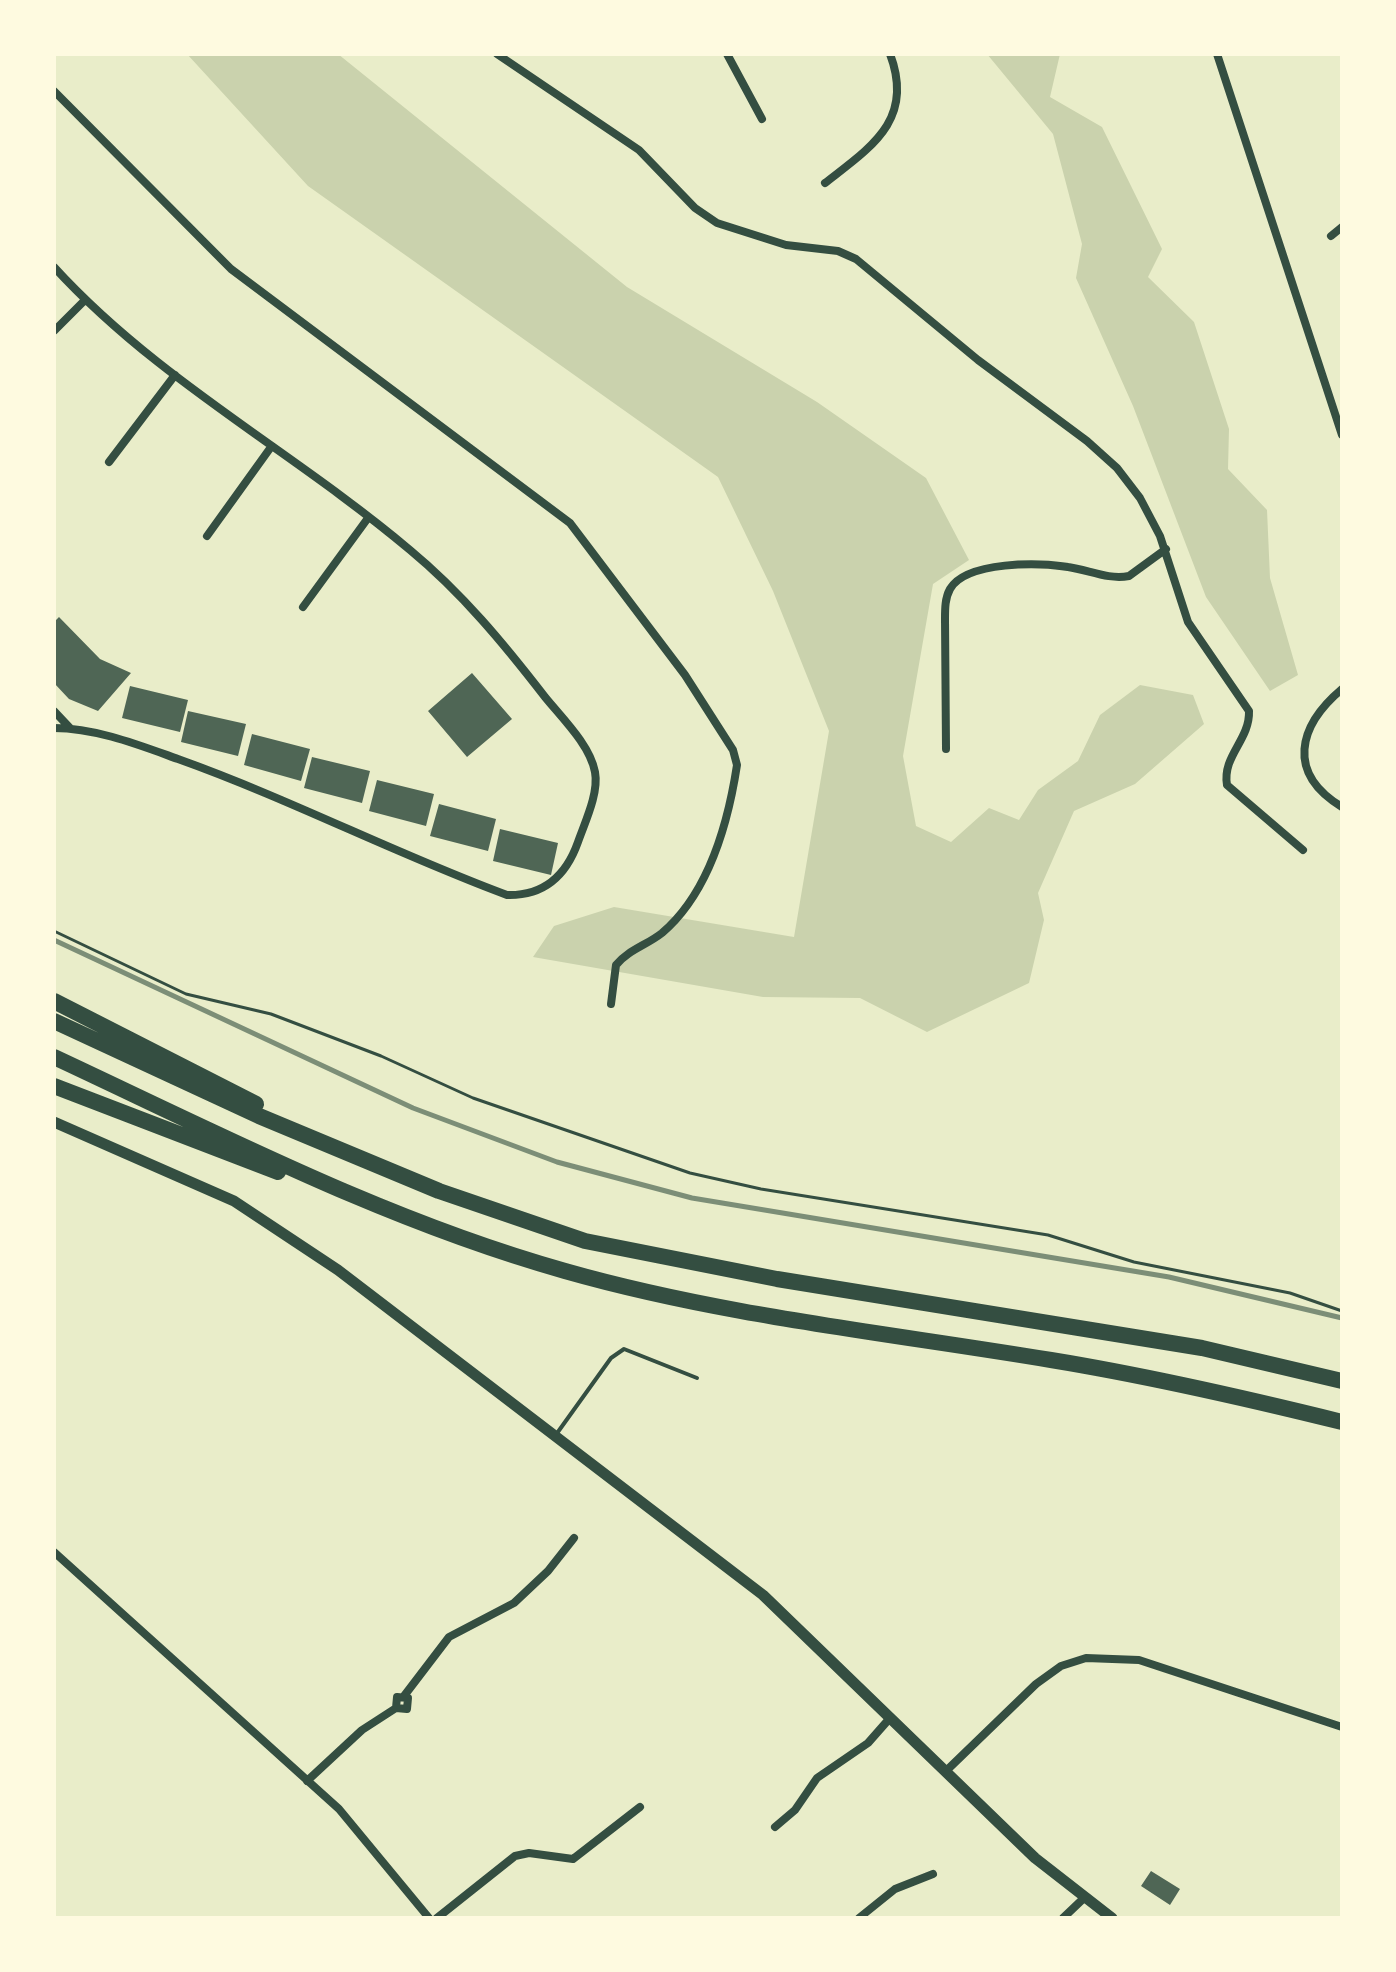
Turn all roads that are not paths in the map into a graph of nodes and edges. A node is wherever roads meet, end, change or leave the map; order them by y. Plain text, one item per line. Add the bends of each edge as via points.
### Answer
1 (497, 54) edge
2 (727, 54) edge
3 (890, 54) edge
4 (1217, 54) edge
5 (54, 91) edge
6 (762, 119) dead end
7 (825, 183) dead end
8 (1342, 227) edge
9 (1331, 236) dead end
10 (54, 267) edge
11 (85, 300) junction
12 (54, 331) edge
13 (175, 375) junction
14 (1342, 435) edge
15 (271, 447) junction
16 (109, 462) dead end
17 (368, 518) junction
18 (207, 536) dead end
19 (1166, 549) junction
20 (303, 607) dead end
21 (1342, 689) edge
22 (54, 711) edge
23 (54, 728) edge
24 (70, 728) junction
25 (946, 749) dead end
26 (1342, 807) edge
27 (1303, 850) dead end
28 (54, 1001) edge
29 (611, 1004) dead end
30 (54, 1021) edge
31 (54, 1057) edge
32 (54, 1086) edge
33 (54, 1122) edge
34 (322, 1142) junction
35 (322, 1182) junction
36 (697, 1378) dead end
37 (1342, 1381) edge
38 (1342, 1422) edge
39 (554, 1438) junction
40 (574, 1538) dead end
41 (54, 1552) edge
42 (890, 1718) junction
43 (1342, 1727) edge
44 (945, 1772) junction
45 (307, 1781) junction
46 (640, 1807) dead end
47 (775, 1827) dead end
48 (933, 1874) dead end
49 (1084, 1898) junction
50 (429, 1918) edge
51 (437, 1918) edge
52 (859, 1918) edge
53 (1063, 1918) edge
54 (1112, 1918) edge

1 - 19 street via 639,150 695,208 717,223 856,259 1117,468
2 - 6 street
3 - 7 street via 897,89 892,121 879,139
4 - 14 street
5 - 29 street via 231,269 570,523 716,722 737,765 717,845 702,883 672,923 616,965
8 - 9 street
10 - 11 street
11 - 12 street
11 - 13 street
13 - 15 street
13 - 16 street
15 - 17 street
15 - 18 street
17 - 20 street
17 - 24 street via 472,606 592,760 592,799 572,860 538,892 507,895 224,776 130,742
19 - 25 street via 1129,576 1032,563 1000,566 952,585 945,619
19 - 27 street via 1188,622 1249,711 1250,726 1225,769 1227,785
21 - 26 street via 1309,726 1305,764 1325,796
22 - 24 street
23 - 24 street
28 - 34 highway
30 - 34 highway
31 - 35 highway
32 - 35 highway via 266,1168
33 - 39 street via 182,1176 288,1233
34 - 37 highway via 519,1220 620,1250 1202,1348
35 - 38 highway via 481,1245 630,1288 1202,1387
36 - 39 lane via 624,1349 611,1358
39 - 42 street via 763,1595
40 - 45 street via 514,1603 449,1637 404,1696 394,1701 396,1708 362,1730
41 - 45 street
42 - 44 street
42 - 47 street via 868,1743 817,1778 795,1810
43 - 44 street via 1139,1660 1086,1658 1061,1666 1036,1684
44 - 49 street
45 - 50 street via 368,1842
46 - 51 street via 573,1859 529,1853 509,1859
48 - 52 street via 895,1889
49 - 53 street
49 - 54 street

